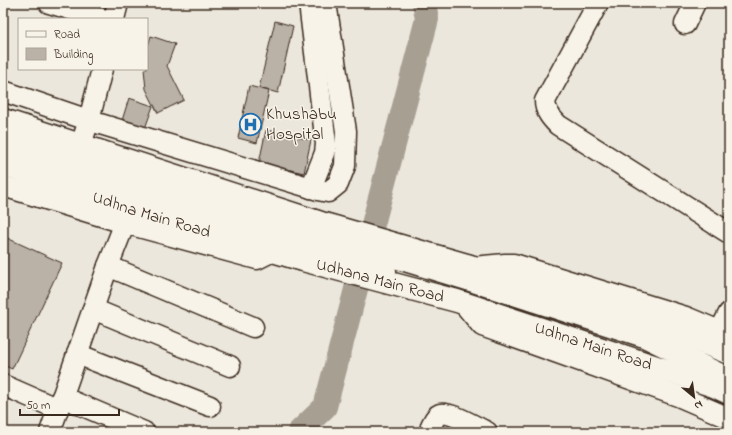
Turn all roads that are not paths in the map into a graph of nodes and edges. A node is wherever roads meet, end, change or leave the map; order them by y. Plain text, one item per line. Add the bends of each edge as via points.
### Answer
1 (48, 3) edge
2 (118, 3) edge
3 (309, 3) edge
4 (326, 3) edge
5 (598, 3) edge
6 (696, 3) edge
7 (100, 18) edge
8 (114, 18) edge
9 (685, 24) dead end
10 (102, 70) edge
11 (3, 91) edge
12 (3, 120) edge
13 (89, 120) junction
14 (3, 134) edge
15 (81, 145) junction
16 (3, 151) edge
17 (3, 164) edge
18 (3, 186) edge
19 (311, 188) junction
20 (127, 216) junction
21 (729, 233) edge
22 (314, 242) junction
23 (108, 266) junction
24 (465, 285) junction
25 (93, 309) junction
26 (729, 313) edge
27 (253, 327) dead end
28 (724, 342) edge
29 (77, 354) junction
30 (230, 366) dead end
31 (3, 385) edge
32 (724, 386) edge
33 (60, 403) junction
34 (210, 406) dead end
35 (729, 418) edge
36 (50, 432) edge
37 (144, 432) edge
38 (434, 432) edge
39 (487, 432) edge

1 - 7 street
2 - 8 street
3 - 19 street via 326,144 326,153
4 - 19 street via 346,132 345,166 338,184 328,192
5 - 21 street via 545,101 548,114 558,124
6 - 9 street
10 - 13 street
11 - 13 street
12 - 15 highway
13 - 15 street
13 - 19 street
14 - 22 street via 198,198
15 - 22 highway
16 - 22 street via 214,217
17 - 20 highway, Udhna Main Road
18 - 20 street
20 - 22 highway, Udhna Main Road via 273,251
20 - 23 street
22 - 24 highway, Udhana Main Road
22 - 24 highway
23 - 25 street
23 - 27 street
24 - 28 highway via 689,337
24 - 32 highway, Udhna Main Road
24 - 32 street via 644,337 678,354
24 - 35 street via 482,326 678,396
25 - 29 street
25 - 30 street
26 - 28 street
29 - 33 street
29 - 34 street
31 - 33 street
33 - 36 street
33 - 37 street
38 - 39 street via 431,426 440,414 454,417

